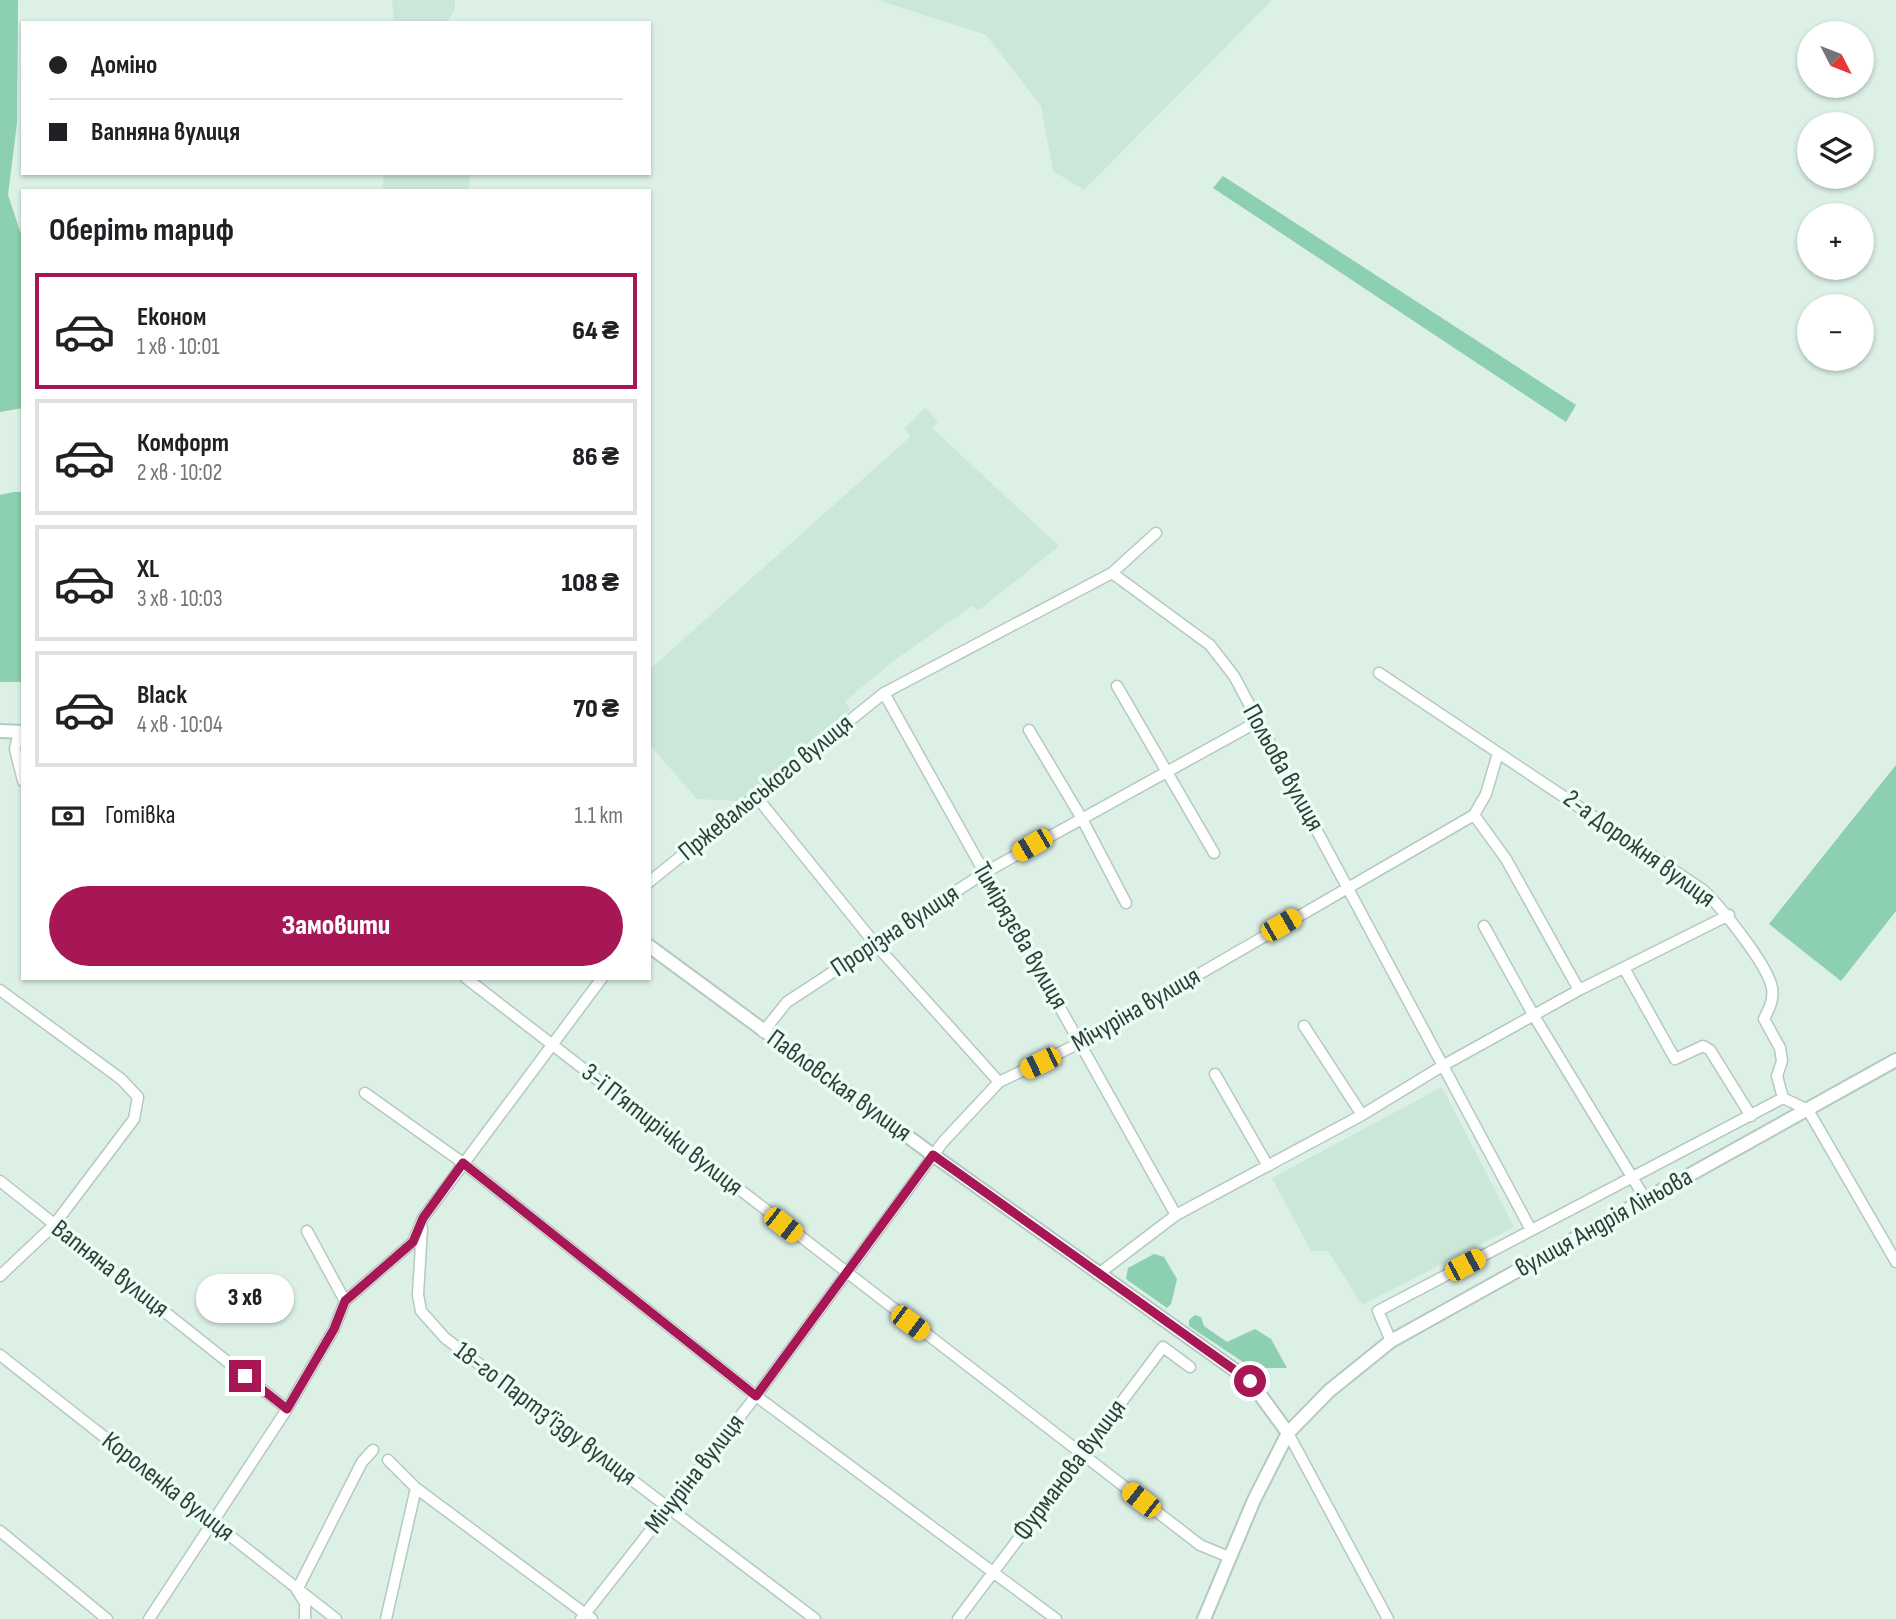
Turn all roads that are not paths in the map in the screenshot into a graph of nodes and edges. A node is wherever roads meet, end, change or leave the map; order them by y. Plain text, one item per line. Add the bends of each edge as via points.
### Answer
1 (1156, 533) dead end
2 (1112, 573) junction
3 (1380, 673) dead end
4 (1117, 686) dead end
5 (884, 693) junction
6 (1257, 722) junction
7 (1030, 730) dead end
8 (0, 731) edge
9 (21, 732) edge
10 (1498, 753) junction
11 (1164, 771) junction
12 (21, 773) edge
13 (755, 795) junction
14 (1474, 815) junction
15 (1081, 817) junction
16 (1214, 853) dead end
17 (984, 873) junction
18 (651, 880) edge
19 (1348, 886) junction
20 (1126, 903) dead end
21 (1729, 915) junction
22 (1485, 926) dead end
23 (876, 945) junction
24 (651, 947) edge
25 (1624, 968) junction
26 (469, 980) edge
27 (600, 980) edge
28 (0, 990) edge
29 (1579, 990) junction
30 (1534, 1016) junction
31 (1304, 1026) dead end
32 (764, 1032) junction
33 (1080, 1043) junction
34 (552, 1044) junction
35 (1896, 1060) edge
36 (1444, 1065) junction
37 (1216, 1074) dead end
38 (999, 1082) junction
39 (365, 1093) dead end
40 (1783, 1098) junction
41 (1808, 1110) junction
42 (1362, 1115) junction
43 (1751, 1116) junction
44 (933, 1155) junction
45 (463, 1163) junction
46 (1268, 1166) junction
47 (1632, 1176) junction
48 (0, 1181) edge
49 (1646, 1200) junction
50 (1176, 1215) junction
51 (423, 1218) junction
52 (54, 1225) junction
53 (1531, 1230) junction
54 (307, 1231) dead end
55 (1896, 1262) edge
56 (1101, 1272) junction
57 (846, 1274) junction
58 (0, 1276) edge
59 (345, 1301) junction
60 (1391, 1341) junction
61 (0, 1354) edge
62 (1190, 1367) dead end
63 (756, 1396) junction
64 (287, 1409) junction
65 (1288, 1433) junction
66 (373, 1450) dead end
67 (1082, 1454) junction
68 (388, 1460) dead end
69 (416, 1488) junction
70 (668, 1508) junction
71 (214, 1524) junction
72 (0, 1531) edge
73 (1229, 1557) junction
74 (993, 1571) junction
75 (297, 1590) junction
76 (586, 1617) edge
77 (107, 1619) edge
78 (149, 1619) edge
79 (305, 1619) edge
80 (336, 1619) edge
81 (386, 1619) edge
82 (815, 1619) edge
83 (958, 1619) edge
84 (1056, 1619) edge
85 (1203, 1619) edge
86 (1388, 1619) edge

1 - 2 street
2 - 5 street
2 - 6 street, Польова вулиця via 1210,645 1234,676
3 - 10 street, 2-а Дорожня вулиця
4 - 11 street
5 - 13 street, Пржевальського вулиця
5 - 17 street, Тимірязєва вулиця
6 - 11 street, Прорізна вулиця
6 - 19 street, Польова вулиця
7 - 15 street
8 - 9 main road
9 - 12 street via 15,749
10 - 14 street via 1486,794
10 - 21 street, 2-а Дорожня вулиця via 1703,890
11 - 15 street, Прорізна вулиця
11 - 16 street
13 - 18 street, Пржевальського вулиця
13 - 23 street
14 - 19 street, Мічуріна вулиця
14 - 29 street via 1506,859
15 - 17 street, Прорізна вулиця
15 - 20 street
17 - 23 street, Прорізна вулиця
17 - 33 street, Тимірязєва вулиця
19 - 33 street, Мічуріна вулиця
19 - 36 street, Польова вулиця
21 - 25 street
21 - 40 street, 2-а Дорожня вулиця via 1772,986 1772,1004 1764,1019 1780,1048 1777,1076
22 - 30 street
23 - 32 street, Прорізна вулиця via 787,1002
23 - 38 street
24 - 32 main road, Павловская вулиця
25 - 29 street
25 - 43 street via 1675,1059 1703,1046 1710,1050
26 - 34 street, 3-ї П’ятирічки вулиця
27 - 34 street
28 - 52 street via 121,1079 138,1097 134,1119
29 - 30 street
30 - 36 street
30 - 47 street
31 - 42 street
32 - 44 main road, Павловская вулиця
33 - 38 street, Мічуріна вулиця
33 - 50 street, Тимірязєва вулиця
34 - 45 street
34 - 57 street, 3-ї П’ятирічки вулиця
35 - 41 main road, вулиця Андрія Ліньова
36 - 42 street
36 - 53 street, Польова вулиця
37 - 46 street
38 - 44 street, Мічуріна вулиця
39 - 45 street
40 - 41 street
40 - 43 street
41 - 49 main road, вулиця Андрія Ліньова
41 - 55 street
42 - 46 street
43 - 47 street
44 - 56 main road, Павловская вулиця
44 - 57 street, Мічуріна вулиця
45 - 51 street
45 - 63 street
46 - 50 street
47 - 49 street
47 - 53 street
48 - 52 street, Вапняна вулиця
49 - 60 main road, вулиця Андрія Ліньова
50 - 56 street
51 - 59 street via 413,1242
51 - 70 street, 18-го Партз’їзду вулиця via 421,1311 445,1338
52 - 58 street
52 - 64 street, Вапняна вулиця
53 - 60 street via 1378,1311
54 - 59 street
56 - 65 main road, Павловская вулиця via 1250,1381
57 - 63 street, Мічуріна вулиця
57 - 67 street, 3-ї П’ятирічки вулиця
59 - 64 street via 334,1329
60 - 65 main road, вулиця Андрія Ліньова via 1329,1391
61 - 71 street, Короленка вулиця
62 - 67 street, Фурманова вулиця via 1163,1347
63 - 70 street, Мічуріна вулиця
63 - 74 street
64 - 71 street
65 - 73 main road, вулиця Андрія Ліньова
65 - 86 street
66 - 75 street via 362,1462
67 - 73 street, 3-ї П’ятирічки вулиця via 1200,1545
67 - 74 street, Фурманова вулиця
68 - 69 street
69 - 76 street
69 - 81 street
70 - 76 street, Мічуріна вулиця
70 - 82 street, 18-го Партз’їзду вулиця
71 - 75 street, Короленка вулиця
71 - 78 street
72 - 77 street
73 - 85 main road, вулиця Андрія Ліньова
74 - 83 street, Фурманова вулиця
74 - 84 street
75 - 79 street via 305,1603
75 - 80 street, Короленка вулиця

